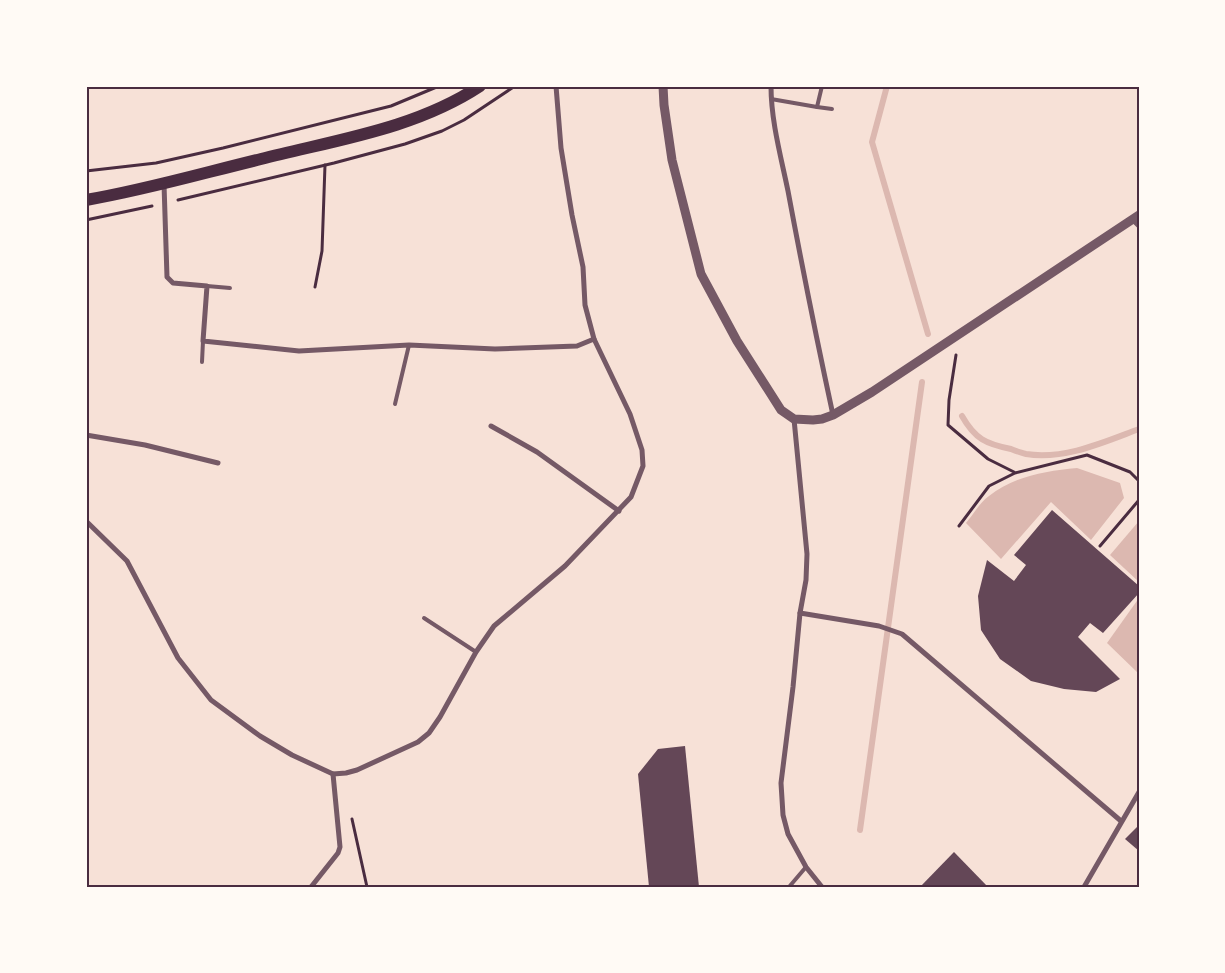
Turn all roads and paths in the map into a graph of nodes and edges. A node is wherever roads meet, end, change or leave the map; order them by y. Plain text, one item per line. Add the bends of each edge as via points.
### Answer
1 (439, 86) edge
2 (480, 86) edge
3 (556, 86) edge
4 (663, 86) edge
5 (771, 86) edge
6 (822, 86) edge
7 (771, 99) junction
8 (817, 107) junction
9 (832, 109) dead end
10 (325, 165) dead end
11 (86, 171) edge
12 (164, 182) junction
13 (86, 200) edge
14 (165, 203) junction
15 (86, 220) edge
16 (1137, 220) edge
17 (207, 286) junction
18 (230, 288) dead end
19 (316, 288) dead end
20 (594, 339) junction
21 (203, 341) junction
22 (409, 345) junction
23 (956, 355) dead end
24 (202, 362) dead end
25 (395, 404) dead end
26 (833, 415) junction
27 (794, 419) junction
28 (490, 426) dead end
29 (86, 435) edge
30 (218, 463) dead end
31 (1015, 473) junction
32 (1139, 481) edge
33 (1139, 500) edge
34 (619, 511) junction
35 (86, 521) edge
36 (959, 526) dead end
37 (1100, 546) dead end
38 (800, 613) junction
39 (424, 618) dead end
40 (476, 652) junction
41 (333, 774) junction
42 (1139, 792) edge
43 (351, 816) dead end
44 (1121, 821) junction
45 (806, 867) junction
46 (310, 887) edge
47 (367, 887) edge
48 (789, 887) edge
49 (822, 887) edge
50 (1084, 887) edge

1 - 11 path via 391,106 223,148 156,163
2 - 12 main road via 443,107 390,127
3 - 20 street via 561,148
4 - 27 street via 672,160 701,274 737,341 781,410
5 - 7 street
6 - 8 lane
7 - 8 lane
7 - 26 street via 802,271
8 - 9 lane
10 - 19 path via 322,251
12 - 13 main road
12 - 14 street
14 - 15 path
14 - 17 street via 167,277 173,283
16 - 26 street
17 - 18 lane
17 - 21 street
20 - 22 street via 577,346 504,349
20 - 34 street via 630,414 642,450 643,466 638,481 631,497
21 - 22 street via 298,351
21 - 24 lane
22 - 25 lane
23 - 31 path via 948,425 988,459
26 - 27 street via 813,420
27 - 38 street via 807,554
28 - 34 street via 537,452
29 - 30 street
31 - 32 path via 1087,455 1130,472
31 - 36 path via 988,486
33 - 37 path
34 - 40 street via 565,566 494,626
35 - 41 street via 127,561 178,658 211,700 260,736
38 - 44 street via 879,626 902,634
38 - 45 street via 794,687 780,782 788,834
39 - 40 lane
40 - 41 street via 430,733 357,770
41 - 46 street via 340,847
42 - 44 street
43 - 47 path
44 - 50 street
45 - 48 lane
45 - 49 street

